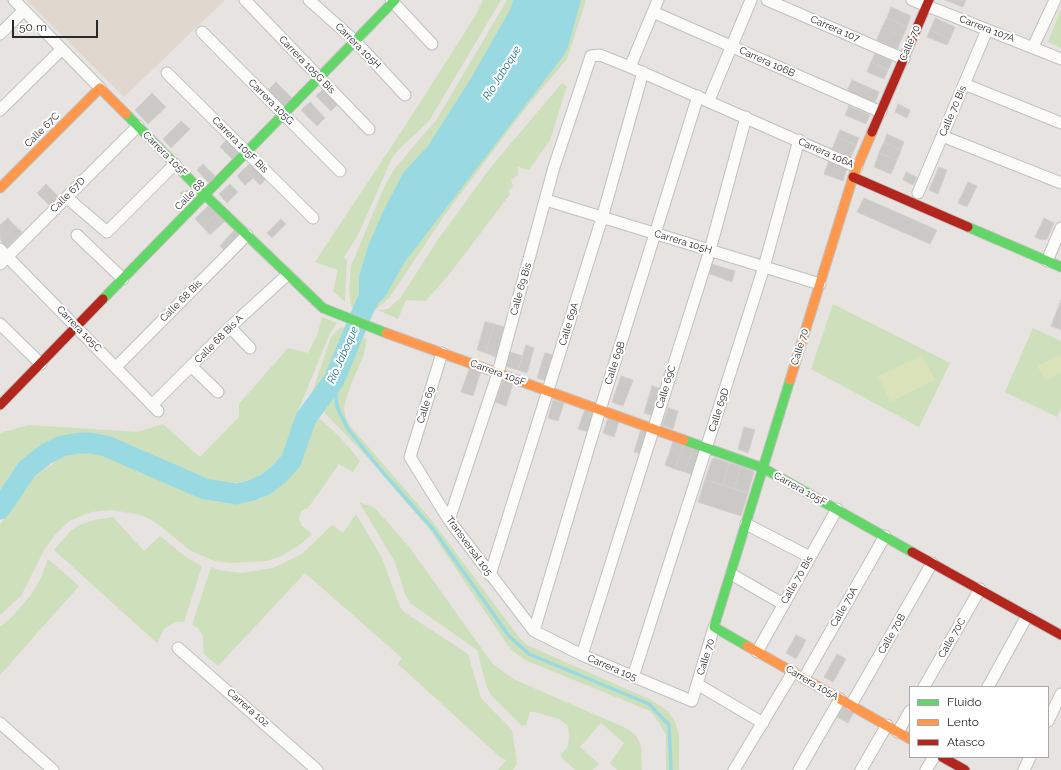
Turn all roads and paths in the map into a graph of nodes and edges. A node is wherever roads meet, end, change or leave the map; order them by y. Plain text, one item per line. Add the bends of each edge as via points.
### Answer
1 (14, 0) edge
2 (245, 0) edge
3 (309, 0) edge
4 (658, 0) edge
5 (751, 0) edge
6 (767, 0) edge
7 (912, 0) edge
8 (1055, 0) edge
9 (393, 1) edge
10 (927, 3) edge
11 (24, 10) junction
12 (653, 12) junction
13 (987, 30) junction
14 (202, 32) dead end
15 (0, 34) edge
16 (355, 41) junction
17 (432, 44) dead end
18 (731, 46) junction
19 (1033, 47) junction
20 (62, 49) junction
21 (591, 56) joint
22 (904, 59) junction
23 (1061, 59) edge
24 (630, 67) junction
25 (643, 72) junction
26 (167, 73) dead end
27 (319, 78) junction
28 (964, 84) junction
29 (100, 88) junction
30 (405, 95) dead end
31 (704, 98) junction
32 (0, 110) edge
33 (881, 112) junction
34 (284, 115) junction
35 (746, 118) junction
36 (1061, 123) edge
37 (138, 126) junction
38 (369, 129) dead end
39 (942, 136) junction
40 (799, 140) junction
41 (247, 152) junction
42 (175, 164) junction
43 (340, 171) dead end
44 (858, 171) junction
45 (1061, 183) edge
46 (0, 188) edge
47 (918, 193) dead end
48 (205, 195) junction
49 (546, 200) junction
50 (72, 202) dead end
51 (313, 218) dead end
52 (602, 218) junction
53 (1061, 228) edge
54 (656, 234) junction
55 (77, 235) dead end
56 (247, 235) junction
57 (710, 250) junction
58 (1051, 254) edge
59 (3, 257) edge
60 (764, 267) junction
61 (1061, 267) edge
62 (287, 275) junction
63 (123, 279) junction
64 (820, 284) junction
65 (0, 324) edge
66 (77, 326) junction
67 (230, 328) junction
68 (250, 348) dead end
69 (442, 353) junction
70 (41, 364) junction
71 (116, 367) junction
72 (192, 367) junction
73 (498, 373) junction
74 (548, 391) junction
75 (218, 392) dead end
76 (2, 401) edge
77 (155, 408) joint
78 (600, 410) junction
79 (653, 429) junction
80 (706, 448) junction
81 (410, 457) joint
82 (763, 468) junction
83 (837, 509) junction
84 (449, 520) junction
85 (746, 524) junction
86 (885, 536) junction
87 (810, 557) junction
88 (932, 563) junction
89 (730, 574) junction
90 (490, 575) junction
91 (980, 590) junction
92 (783, 604) junction
93 (1027, 616) junction
94 (714, 627) junction
95 (534, 631) junction
96 (1061, 635) edge
97 (178, 648) dead end
98 (757, 652) junction
99 (582, 655) junction
100 (793, 672) junction
101 (633, 677) junction
102 (804, 678) junction
103 (697, 684) junction
104 (925, 686) edge
105 (989, 686) edge
106 (1061, 694) edge
107 (840, 699) junction
108 (692, 701) joint
109 (851, 705) junction
110 (909, 713) edge
111 (1049, 719) edge
112 (0, 722) edge
113 (763, 724) junction
114 (887, 725) junction
115 (898, 732) junction
116 (909, 738) edge
117 (933, 758) edge
118 (946, 758) edge
119 (1030, 758) edge
120 (53, 770) edge
121 (317, 770) edge
122 (734, 770) edge
123 (799, 770) edge
124 (861, 770) edge
125 (926, 770) edge
126 (965, 770) edge
127 (1024, 770) edge

1 - 11 street, Carrera 105F
2 - 27 street, Carrera 105G Bis
3 - 16 street, Carrera 105H
4 - 12 street
5 - 18 street, Calle 69B
6 - 22 street, Carrera 107
7 - 10 street, Carrera 107A
8 - 19 street
9 - 16 street, Calle 68
9 - 17 street
10 - 13 street, Carrera 107A
10 - 22 street, Calle 70
11 - 15 street
11 - 20 street, Carrera 105F
12 - 18 street, Carrera 106B
12 - 24 street
13 - 19 street, Carrera 107A
13 - 28 street, Calle 70 Bis
14 - 34 street, Carrera 105G
16 - 27 street, Calle 68
16 - 30 street, Carrera 105H
18 - 31 street, Calle 69B
18 - 33 street, Carrera 106B
19 - 23 street, Carrera 107A
20 - 29 street, Carrera 105F
20 - 32 street
21 - 24 street, Carrera 106A via 600,55
21 - 49 street, Calle 69 Bis
22 - 33 street, Calle 70
24 - 25 street, Carrera 106A
25 - 31 street, Carrera 106A
25 - 52 street, Calle 69A
26 - 41 street, Carrera 105F Bis
27 - 34 street, Calle 68
27 - 38 street, Carrera 105G Bis
28 - 36 street
28 - 39 street, Calle 70 Bis
29 - 37 street, Carrera 105F
29 - 46 street, Calle 67C
31 - 35 street, Carrera 106A
31 - 54 street, Calle 69B
33 - 44 street, Calle 70
34 - 41 street, Calle 68
34 - 43 street, Carrera 105G
35 - 40 street, Carrera 106A
35 - 57 street, Calle 69C
37 - 42 street, Carrera 105F
37 - 59 street, Calle 67D
39 - 45 street
39 - 47 street, Calle 70 Bis
40 - 44 street, Carrera 106A
40 - 60 street, Calle 69D
41 - 48 street, Calle 68
41 - 51 street, Carrera 105F Bis
42 - 48 street, Carrera 105F
42 - 50 street via 107,232
44 - 58 street, Carrera 106A
44 - 64 street, Calle 70
48 - 56 street, Carrera 105F
48 - 63 street, Calle 68
49 - 52 street, Carrera 105H
49 - 73 street, Calle 69 Bis
52 - 54 street, Carrera 105H
52 - 74 street, Calle 69A
53 - 58 street
54 - 57 street, Carrera 105H
54 - 78 street, Calle 69B
55 - 63 street
56 - 62 street, Carrera 105F
56 - 71 street, Calle 68 Bis
57 - 60 street, Carrera 105H
57 - 79 street, Calle 69C
58 - 61 street, Carrera 106A
59 - 66 street, Carrera 105C
60 - 64 street, Carrera 105H
60 - 80 street, Calle 69D
62 - 67 street, Calle 68 Bis A
62 - 69 street, Carrera 105F via 329,312
63 - 66 street, Calle 68
64 - 82 street, Calle 70
65 - 70 street
66 - 70 street, Calle 68
66 - 71 street, Carrera 105C
67 - 68 street
67 - 72 street, Calle 68 Bis A
69 - 73 street, Carrera 105F
69 - 81 street, Calle 69
70 - 76 street, Calle 68
71 - 77 street, Carrera 105C
72 - 75 street
72 - 77 street, Calle 68 Bis A
73 - 74 street, Carrera 105F
73 - 84 street, Calle 69 Bis
74 - 78 street, Carrera 105F
74 - 90 street, Calle 69A
78 - 79 street, Carrera 105F
78 - 95 street, Calle 69B
79 - 80 street, Carrera 105F
79 - 99 street, Calle 69C
80 - 82 street, Carrera 105F
80 - 101 street, Calle 69D
81 - 84 street, Transversal 105
82 - 83 street, Carrera 105F
82 - 85 street, Calle 70
83 - 86 street, Carrera 105F
83 - 87 street, Calle 70 Bis
84 - 90 street, Transversal 105
85 - 87 street
85 - 89 street, Calle 70
86 - 88 street, Carrera 105F
86 - 102 street, Calle 70A
87 - 92 street, Calle 70 Bis
88 - 91 street, Carrera 105F
88 - 109 street, Calle 70B
89 - 92 street
89 - 94 street, Calle 70
90 - 95 street, Transversal 105
91 - 93 street, Carrera 105F
91 - 104 street, Calle 70C
92 - 98 street, Calle 70 Bis
93 - 96 street, Carrera 105F
93 - 105 street
94 - 98 street, Carrera 105A
94 - 103 street, Calle 70
95 - 99 street, Carrera 105
97 - 121 street, Carrera 102
98 - 100 street, Carrera 105A
99 - 101 street, Carrera 105
100 - 102 street, Carrera 105A
100 - 113 street
101 - 108 street, Carrera 105
102 - 107 street, Carrera 105A
103 - 108 street, Calle 70
103 - 113 street
106 - 111 street
107 - 109 street, Carrera 105A
107 - 123 street
109 - 114 street, Carrera 105A
110 - 115 street
112 - 120 street
113 - 122 street
114 - 115 street, Carrera 105A
114 - 124 street
115 - 116 street, Carrera 105A
117 - 125 street
118 - 126 street
119 - 127 street

